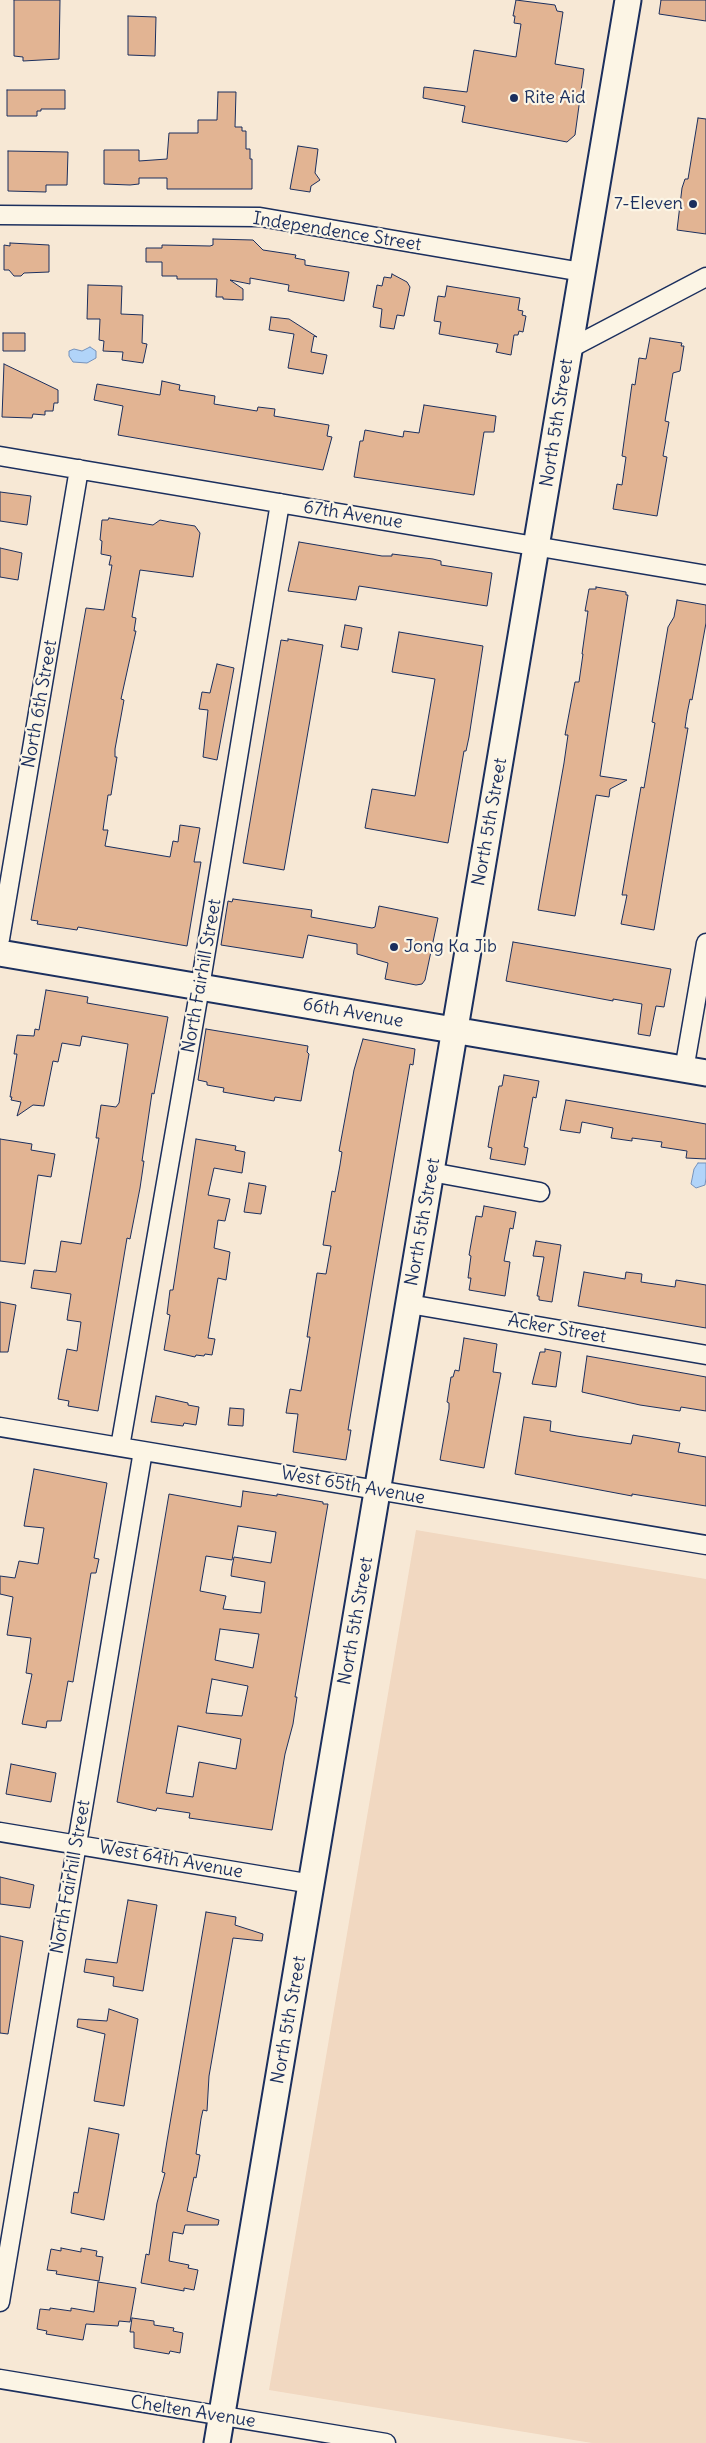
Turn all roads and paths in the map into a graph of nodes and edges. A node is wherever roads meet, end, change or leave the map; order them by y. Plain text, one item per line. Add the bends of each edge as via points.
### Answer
1 (628, 0) edge
2 (0, 215) edge
3 (582, 272) junction
4 (706, 277) edge
5 (569, 349) junction
6 (0, 456) edge
7 (79, 469) junction
8 (280, 503) junction
9 (536, 547) junction
10 (706, 575) edge
11 (0, 939) edge
12 (706, 943) edge
13 (0, 953) edge
14 (200, 987) junction
15 (455, 1031) junction
16 (695, 1072) edge
17 (431, 1172) junction
18 (540, 1192) dead end
19 (409, 1304) junction
20 (706, 1355) edge
21 (0, 1426) edge
22 (120, 1447) junction
23 (142, 1451) junction
24 (378, 1490) junction
25 (706, 1545) edge
26 (0, 1832) edge
27 (77, 1845) junction
28 (312, 1884) junction
29 (0, 2302) edge
30 (0, 2379) edge
31 (222, 2417) junction
32 (218, 2443) edge
33 (386, 2443) edge

1 - 3 street, North 5th Street
2 - 3 street, Independence Street via 260,217
3 - 5 street, North 5th Street
4 - 5 street
5 - 9 street, North 5th Street
6 - 7 street, 67th Avenue
7 - 8 street, 67th Avenue
7 - 11 street, North 6th Street
8 - 9 street, 67th Avenue
8 - 14 street, North Fairhill Street
9 - 10 street, 67th Avenue
9 - 15 street, North 5th Street
12 - 16 street
13 - 14 street, 66th Avenue
14 - 15 street, 66th Avenue
14 - 22 street, North Fairhill Street
15 - 16 street, 66th Avenue
15 - 17 street, North 5th Street
17 - 18 street
17 - 19 street, North 5th Street
19 - 20 street, Acker Street
19 - 24 street, North 5th Street
21 - 22 street, West 65th Avenue
22 - 23 street, West 65th Avenue
23 - 24 street, West 65th Avenue
23 - 27 street, North Fairhill Street
24 - 25 street, West 65th Avenue
24 - 28 street, North 5th Street
26 - 27 street, West 64th Avenue
27 - 28 street, West 64th Avenue
27 - 29 street, North Fairhill Street
28 - 31 street, North 5th Street
30 - 31 street, Chelten Avenue
31 - 32 street, North 5th Street
31 - 33 street, Chelten Avenue

